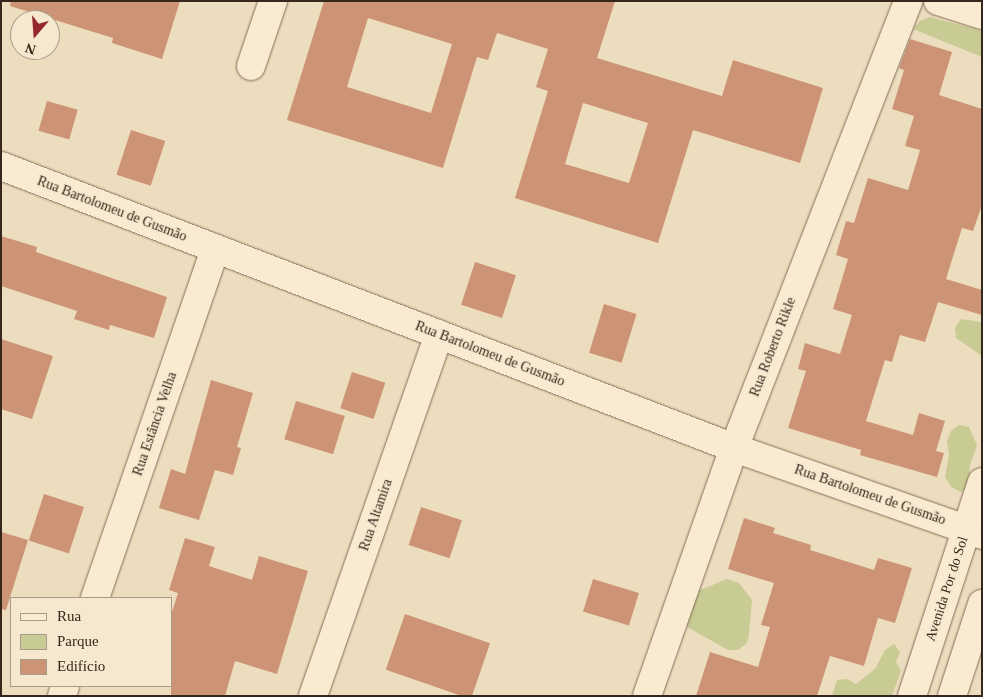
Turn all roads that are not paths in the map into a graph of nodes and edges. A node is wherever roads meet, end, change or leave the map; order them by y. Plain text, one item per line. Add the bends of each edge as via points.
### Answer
1 (273, 1) edge
2 (908, 1) edge
3 (938, 1) edge
4 (982, 15) edge
5 (251, 66) dead end
6 (1, 166) edge
7 (214, 249) junction
8 (439, 334) junction
9 (734, 448) junction
10 (982, 482) edge
11 (974, 532) edge
12 (95, 597) edge
13 (982, 604) edge
14 (313, 696) edge
15 (646, 696) edge
16 (912, 696) edge
17 (952, 696) edge

1 - 5 street
2 - 9 street, Rua Roberto Rikle
3 - 4 street
6 - 7 street, Rua Bartolomeu de Gusmão
7 - 8 street, Rua Bartolomeu de Gusmão
7 - 12 street, Rua Estância Velha
8 - 9 street, Rua Bartolomeu de Gusmão
8 - 14 street, Rua Altamira
9 - 11 street, Rua Bartolomeu de Gusmão
9 - 15 street, Rua Roberto Rikle
10 - 11 street, Avenida Por do Sol
11 - 16 street, Avenida Por do Sol
13 - 17 street

